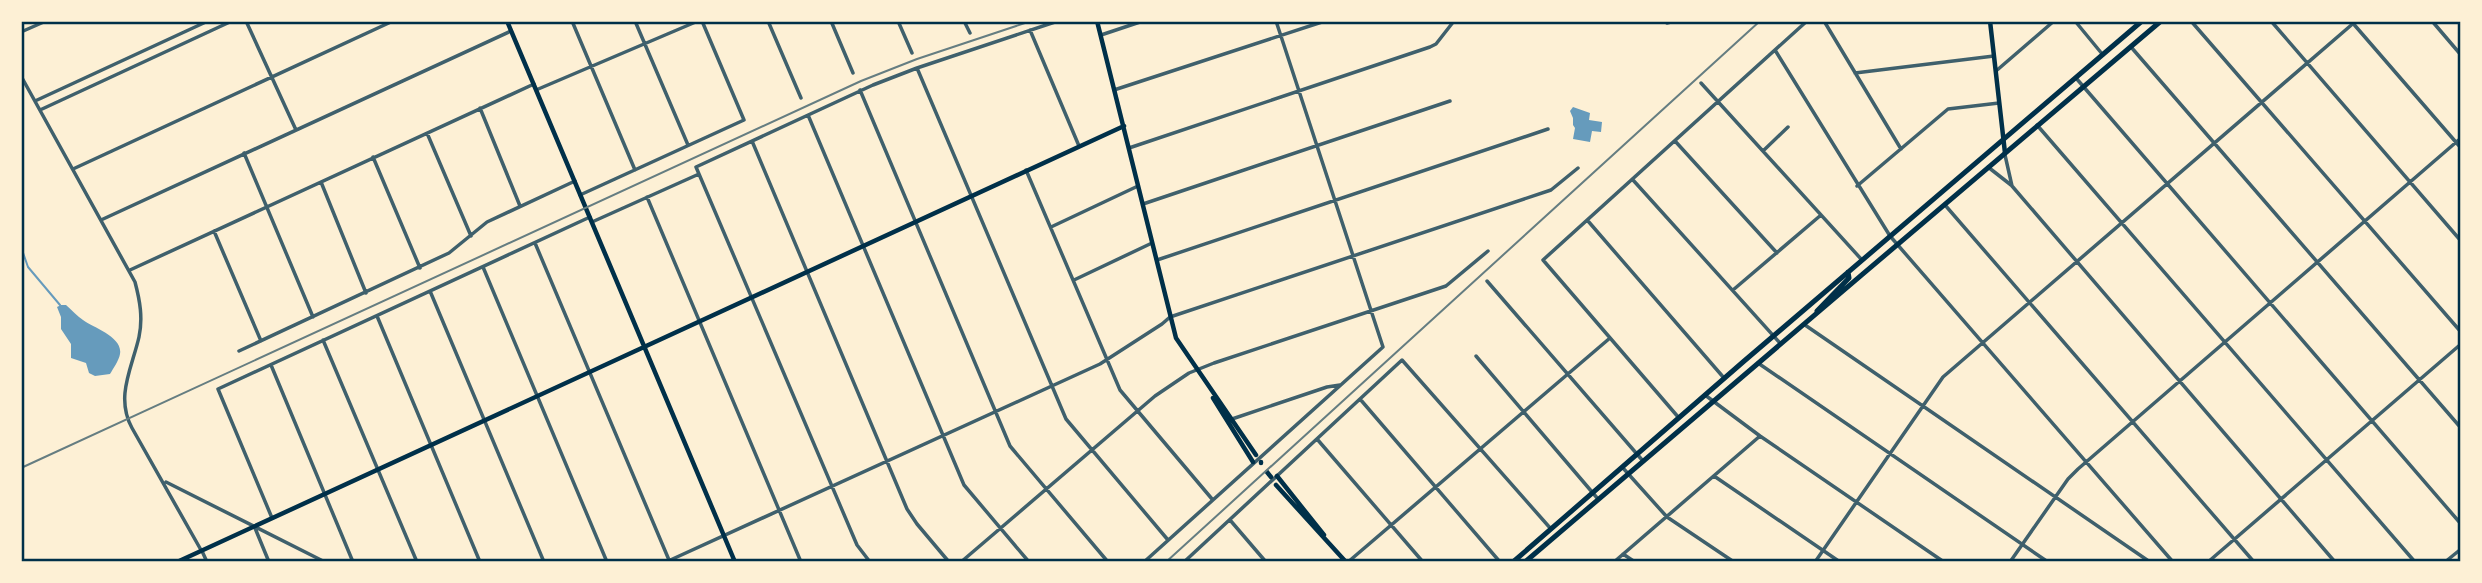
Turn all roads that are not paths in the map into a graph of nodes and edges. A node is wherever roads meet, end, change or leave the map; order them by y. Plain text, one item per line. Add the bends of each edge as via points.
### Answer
1 (46, 21) edge
2 (208, 21) edge
3 (232, 21) edge
4 (246, 21) edge
5 (393, 21) edge
6 (507, 21) edge
7 (572, 21) edge
8 (635, 21) edge
9 (700, 21) edge
10 (768, 21) edge
11 (831, 21) edge
12 (898, 21) edge
13 (964, 21) edge
14 (1058, 21) edge
15 (1097, 21) edge
16 (1143, 21) edge
17 (1276, 21) edge
18 (1325, 21) edge
19 (1454, 21) edge
20 (1675, 21) edge
21 (1807, 21) edge
22 (1824, 21) edge
23 (1990, 21) edge
24 (2054, 21) edge
25 (2075, 21) edge
26 (2143, 21) edge
27 (2161, 21) edge
28 (2191, 21) edge
29 (2271, 21) edge
30 (2432, 21) edge
31 (2354, 22) edge
32 (1667, 23) edge
33 (1030, 30) junction
34 (511, 31) junction
35 (21, 32) edge
36 (970, 33) dead end
37 (1101, 35) junction
38 (1280, 36) junction
39 (645, 44) junction
40 (2131, 47) junction
41 (1775, 50) junction
42 (912, 53) dead end
43 (1994, 55) junction
44 (2103, 55) junction
45 (2461, 55) edge
46 (2307, 62) junction
47 (592, 66) junction
48 (917, 68) junction
49 (1996, 71) junction
50 (853, 73) dead end
51 (1855, 73) junction
52 (21, 76) edge
53 (272, 77) junction
54 (2076, 78) junction
55 (1701, 83) dead end
56 (535, 87) junction
57 (2084, 87) junction
58 (860, 90) junction
59 (1114, 90) junction
60 (1299, 91) junction
61 (801, 98) dead end
62 (35, 101) junction
63 (1450, 101) dead end
64 (1718, 102) junction
65 (2262, 102) junction
66 (1999, 103) junction
67 (480, 108) junction
68 (40, 110) junction
69 (808, 114) junction
70 (1124, 125) junction
71 (2038, 125) junction
72 (1788, 127) dead end
73 (296, 130) junction
74 (1548, 130) dead end
75 (426, 133) junction
76 (2461, 138) edge
77 (2003, 140) junction
78 (752, 141) junction
79 (1675, 141) junction
80 (2214, 142) junction
81 (2456, 142) junction
82 (688, 145) junction
83 (1079, 146) junction
84 (1317, 146) junction
85 (1129, 148) junction
86 (2461, 148) edge
87 (1901, 149) junction
88 (1763, 151) junction
89 (244, 153) junction
90 (2005, 153) junction
91 (373, 158) junction
92 (1988, 167) junction
93 (1578, 168) dead end
94 (73, 169) junction
95 (635, 170) junction
96 (1026, 170) junction
97 (699, 174) junction
98 (1633, 180) junction
99 (575, 181) junction
100 (2410, 181) junction
101 (321, 182) junction
102 (2167, 183) junction
103 (2011, 185) junction
104 (1138, 186) junction
105 (1857, 186) junction
106 (580, 195) junction
107 (971, 196) junction
108 (647, 197) junction
109 (1335, 201) junction
110 (1143, 204) junction
111 (1945, 205) junction
112 (520, 206) junction
113 (267, 207) junction
114 (1821, 215) junction
115 (101, 220) junction
116 (591, 220) junction
117 (2364, 220) junction
118 (916, 221) junction
119 (1588, 221) junction
120 (2122, 223) junction
121 (1051, 227) junction
122 (214, 231) junction
123 (471, 236) junction
124 (1890, 236) junction
125 (2461, 241) edge
126 (535, 243) junction
127 (1152, 243) junction
128 (1899, 244) junction
129 (863, 246) junction
130 (1488, 251) dead end
131 (1777, 253) junction
132 (1353, 256) junction
133 (1157, 260) junction
134 (1862, 260) junction
135 (2317, 261) junction
136 (2076, 262) junction
137 (483, 267) junction
138 (420, 268) junction
139 (130, 270) junction
140 (808, 272) junction
141 (1848, 272) junction
142 (1073, 280) junction
143 (1487, 281) dead end
144 (1733, 290) junction
145 (430, 291) junction
146 (366, 293) junction
147 (752, 297) junction
148 (2030, 302) junction
149 (2270, 302) junction
150 (1372, 311) junction
151 (377, 316) junction
152 (313, 317) junction
153 (1170, 317) junction
154 (1811, 320) junction
155 (699, 321) junction
156 (1805, 325) junction
157 (2461, 332) edge
158 (1773, 336) junction
159 (1610, 338) junction
160 (323, 340) junction
161 (261, 341) junction
162 (1983, 342) junction
163 (2224, 342) junction
164 (2461, 344) edge
165 (1781, 345) junction
166 (644, 346) junction
167 (239, 351) dead end
168 (1476, 356) dead end
169 (1107, 360) junction
170 (1758, 363) junction
171 (271, 365) junction
172 (1196, 370) junction
173 (590, 372) junction
174 (1567, 374) junction
175 (1724, 378) junction
176 (2419, 380) junction
177 (2179, 381) junction
178 (1342, 385) junction
179 (1051, 386) junction
180 (1208, 387) junction
181 (1705, 395) junction
182 (537, 396) junction
183 (1359, 399) junction
184 (1712, 402) junction
185 (1923, 406) junction
186 (1137, 411) junction
187 (996, 412) junction
188 (1523, 412) junction
189 (1679, 418) junction
190 (1232, 419) junction
191 (485, 420) junction
192 (2132, 421) junction
193 (2372, 421) junction
194 (2461, 428) edge
195 (943, 436) junction
196 (1760, 436) junction
197 (1317, 438) junction
198 (431, 445) junction
199 (1479, 449) junction
200 (1091, 451) junction
201 (1890, 454) junction
202 (1256, 455) dead end
203 (1640, 458) junction
204 (2326, 460) junction
205 (888, 461) junction
206 (2086, 461) junction
207 (1253, 462) junction
208 (377, 470) junction
209 (1626, 471) junction
210 (1272, 475) junction
211 (1714, 476) junction
212 (164, 481) junction
213 (1276, 485) dead end
214 (832, 487) junction
215 (1435, 487) junction
216 (1045, 490) junction
217 (325, 494) junction
218 (1596, 496) junction
219 (2055, 497) junction
220 (1212, 499) junction
221 (2281, 499) junction
222 (1857, 502) junction
223 (779, 511) junction
224 (1667, 517) junction
225 (272, 518) junction
226 (1230, 520) junction
227 (1391, 524) junction
228 (2461, 524) edge
229 (254, 526) junction
230 (1000, 529) junction
231 (1552, 530) junction
232 (724, 536) junction
233 (2234, 539) junction
234 (1168, 540) junction
235 (1328, 542) junction
236 (2022, 544) junction
237 (2461, 549) edge
238 (202, 551) junction
239 (1823, 551) junction
240 (1623, 554) junction
241 (669, 561) edge
242 (1186, 561) edge
243 (1520, 561) edge
244 (177, 562) edge
245 (207, 562) edge
246 (269, 562) edge
247 (325, 562) edge
248 (353, 562) edge
249 (417, 562) edge
250 (480, 562) edge
251 (544, 562) edge
252 (607, 562) edge
253 (736, 562) edge
254 (801, 562) edge
255 (870, 562) edge
256 (949, 562) edge
257 (961, 562) edge
258 (1028, 562) edge
259 (1108, 562) edge
260 (1144, 562) edge
261 (1266, 562) edge
262 (1347, 562) edge
263 (1423, 562) edge
264 (1500, 562) edge
265 (1614, 562) edge
266 (1635, 562) edge
267 (1734, 562) edge
268 (1815, 562) edge
269 (1840, 562) edge
270 (1944, 562) edge
271 (2010, 562) edge
272 (2048, 562) edge
273 (2150, 562) edge
274 (2173, 562) edge
275 (2208, 562) edge
276 (2254, 562) edge
277 (2335, 562) edge
278 (2415, 562) edge
279 (2445, 562) edge

1 - 35 street
2 - 62 street
3 - 68 street
4 - 53 street
5 - 53 street
6 - 34 main road
7 - 47 street
8 - 39 street
9 - 39 street
9 - 82 street via 744,120
10 - 61 street
11 - 50 street
12 - 42 street
13 - 36 street
14 - 33 street
15 - 37 main road
16 - 37 street
17 - 38 street
18 - 38 street
19 - 60 street via 1430,47
20 - 32 street
21 - 41 street
22 - 51 street
23 - 43 main road
24 - 49 street
25 - 44 street
26 - 44 main road
27 - 40 main road
28 - 65 street
29 - 46 street
30 - 45 street
31 - 46 street
31 - 81 street
33 - 48 street
33 - 83 street
34 - 56 main road
34 - 73 street
37 - 59 main road
38 - 59 street
38 - 60 street
39 - 47 street
39 - 82 street
40 - 57 main road
40 - 80 street
41 - 64 street
41 - 105 street
43 - 49 main road
43 - 51 street
44 - 54 main road
46 - 65 street
46 - 100 street
47 - 56 street
47 - 95 street
48 - 58 street
48 - 107 street
49 - 66 main road
51 - 87 street
52 - 62 street
53 - 73 street
53 - 94 street
54 - 57 street
54 - 77 main road
55 - 64 street
56 - 67 street
56 - 99 main road
57 - 71 main road
57 - 102 street
58 - 69 street
58 - 118 street
59 - 70 main road
60 - 84 street
60 - 85 street
62 - 68 street
63 - 84 street
64 - 79 street
64 - 88 street
65 - 80 street
65 - 117 street
66 - 77 main road
66 - 87 street via 1948,109
67 - 75 street
67 - 112 street
68 - 94 street
69 - 78 street
69 - 129 street
70 - 83 main road
70 - 85 main road
71 - 90 main road
71 - 120 street
72 - 88 street
73 - 89 street
74 - 109 street
75 - 91 street
75 - 123 street
76 - 81 street
77 - 90 main road
77 - 124 main road
78 - 97 street via 696,167
78 - 140 street
79 - 98 street
79 - 131 street
80 - 102 street
80 - 135 street
81 - 86 street
81 - 100 street
82 - 95 street
83 - 96 main road
84 - 109 street
84 - 110 street
85 - 104 main road
87 - 105 street
88 - 114 street
89 - 113 street
89 - 115 street
90 - 92 main road
90 - 103 street
91 - 101 street
91 - 138 street
92 - 103 street
92 - 111 main road
93 - 132 street via 1551,190
94 - 115 street
95 - 106 street
96 - 107 main road
96 - 121 street
97 - 108 street
97 - 147 street
98 - 119 street
98 - 144 street
99 - 106 main road
99 - 112 street
100 - 117 street
100 - 125 street
101 - 113 street
101 - 146 street
102 - 120 street
102 - 149 street
103 - 136 street
104 - 110 main road
104 - 121 street
105 - 124 street
106 - 116 main road
107 - 118 main road
107 - 179 street
108 - 116 street
108 - 155 street
109 - 132 street
109 - 133 street
110 - 127 main road
111 - 128 main road
111 - 148 street
112 - 123 street via 487,222
113 - 122 street
113 - 152 street
114 - 131 street
114 - 134 street
115 - 139 street
116 - 126 street
116 - 166 main road
117 - 135 street
117 - 157 street
118 - 129 main road
118 - 187 street
119 - 159 street via 1544,260
119 - 175 street
120 - 136 street
120 - 163 street
121 - 142 street
122 - 139 street
122 - 161 street
123 - 138 street
124 - 128 street
124 - 134 main road
126 - 137 street
126 - 173 street
127 - 133 main road
127 - 142 street
128 - 154 main road
128 - 162 street
129 - 140 main road
129 - 195 street
130 - 150 street via 1450,285
131 - 144 street
132 - 150 street
132 - 153 street
133 - 153 main road
134 - 141 main road
135 - 149 street
135 - 176 street
136 - 148 street
136 - 177 street
137 - 145 street
137 - 182 street
138 - 146 street
139 - 212 street via 141,316 124,404 128,421
140 - 147 main road
140 - 205 street
141 - 154 main road via 1849,278
141 - 158 main road
142 - 169 street
143 - 174 street
144 - 158 street
145 - 151 street
145 - 191 street
146 - 152 street
147 - 155 main road
147 - 214 street
148 - 162 street
148 - 192 street
149 - 163 street
149 - 193 street
150 - 172 street
150 - 178 street via 1383,344
151 - 160 street
151 - 198 street
152 - 161 street
153 - 169 street
153 - 172 main road via 1178,343
154 - 156 main road
155 - 166 main road
155 - 223 street
156 - 165 main road
156 - 185 street
158 - 165 street
158 - 175 main road
159 - 174 street
159 - 189 street
160 - 171 street
160 - 208 street
161 - 167 street
162 - 185 street via 1943,377
162 - 206 street
163 - 177 street
163 - 204 street
164 - 176 street
165 - 170 main road
166 - 173 main road
166 - 232 main road
168 - 188 street
169 - 179 street
169 - 186 street via 1120,390
170 - 184 main road
170 - 201 street
171 - 217 street
171 - 225 street via 218,389
172 - 180 main road
172 - 186 street
173 - 182 main road
173 - 241 street
174 - 188 street
174 - 203 street
175 - 181 main road
176 - 193 street
176 - 194 street
177 - 192 street
177 - 221 street
178 - 190 street
178 - 207 street
179 - 187 street
179 - 200 street via 1066,419
180 - 190 main road
180 - 207 main road
181 - 184 street
181 - 189 main road
182 - 191 main road
182 - 252 street
183 - 197 street
183 - 199 street via 1402,360
183 - 215 street
184 - 196 street
184 - 203 main road
185 - 201 street
185 - 219 street
186 - 200 street
186 - 220 street
187 - 195 street
187 - 216 street via 1010,446
188 - 199 street
188 - 218 street
189 - 203 main road
190 - 202 main road
191 - 198 main road
191 - 251 street
192 - 206 street
192 - 233 street
193 - 204 street
193 - 228 street
195 - 205 street
195 - 230 street via 965,487
196 - 211 street
196 - 222 street
197 - 210 street
197 - 227 street
198 - 208 main road
198 - 250 street
199 - 215 street
199 - 231 street
200 - 216 street
200 - 234 street
201 - 222 street
201 - 236 street
203 - 209 main road
204 - 221 street
204 - 278 street
205 - 214 street
205 - 256 street via 913,518
206 - 219 street
206 - 274 street
207 - 220 street
208 - 217 main road
208 - 249 street
209 - 218 main road
209 - 224 street
210 - 226 street
210 - 235 main road
211 - 224 street
211 - 239 street
212 - 229 street
212 - 238 street
213 - 235 main road
214 - 223 street
214 - 255 street via 857,545
215 - 227 street
215 - 264 street
216 - 230 street
216 - 259 street
217 - 225 main road
217 - 248 street
218 - 231 main road
218 - 243 main road
219 - 236 street
219 - 273 street
220 - 234 street
221 - 233 street
221 - 277 street
222 - 239 street
222 - 270 street
223 - 232 street
223 - 254 street
224 - 240 street
224 - 267 street
225 - 229 main road
226 - 242 street
226 - 261 street
227 - 262 street
227 - 263 street
229 - 238 main road
229 - 246 street
229 - 247 street
230 - 257 street
230 - 258 street
231 - 243 main road
232 - 241 street
232 - 253 main road
233 - 275 street
233 - 276 street
234 - 260 street
235 - 262 main road
236 - 271 street
236 - 272 street
237 - 279 street
238 - 244 main road
238 - 245 street
239 - 268 street
239 - 269 street
240 - 265 street
240 - 266 street

